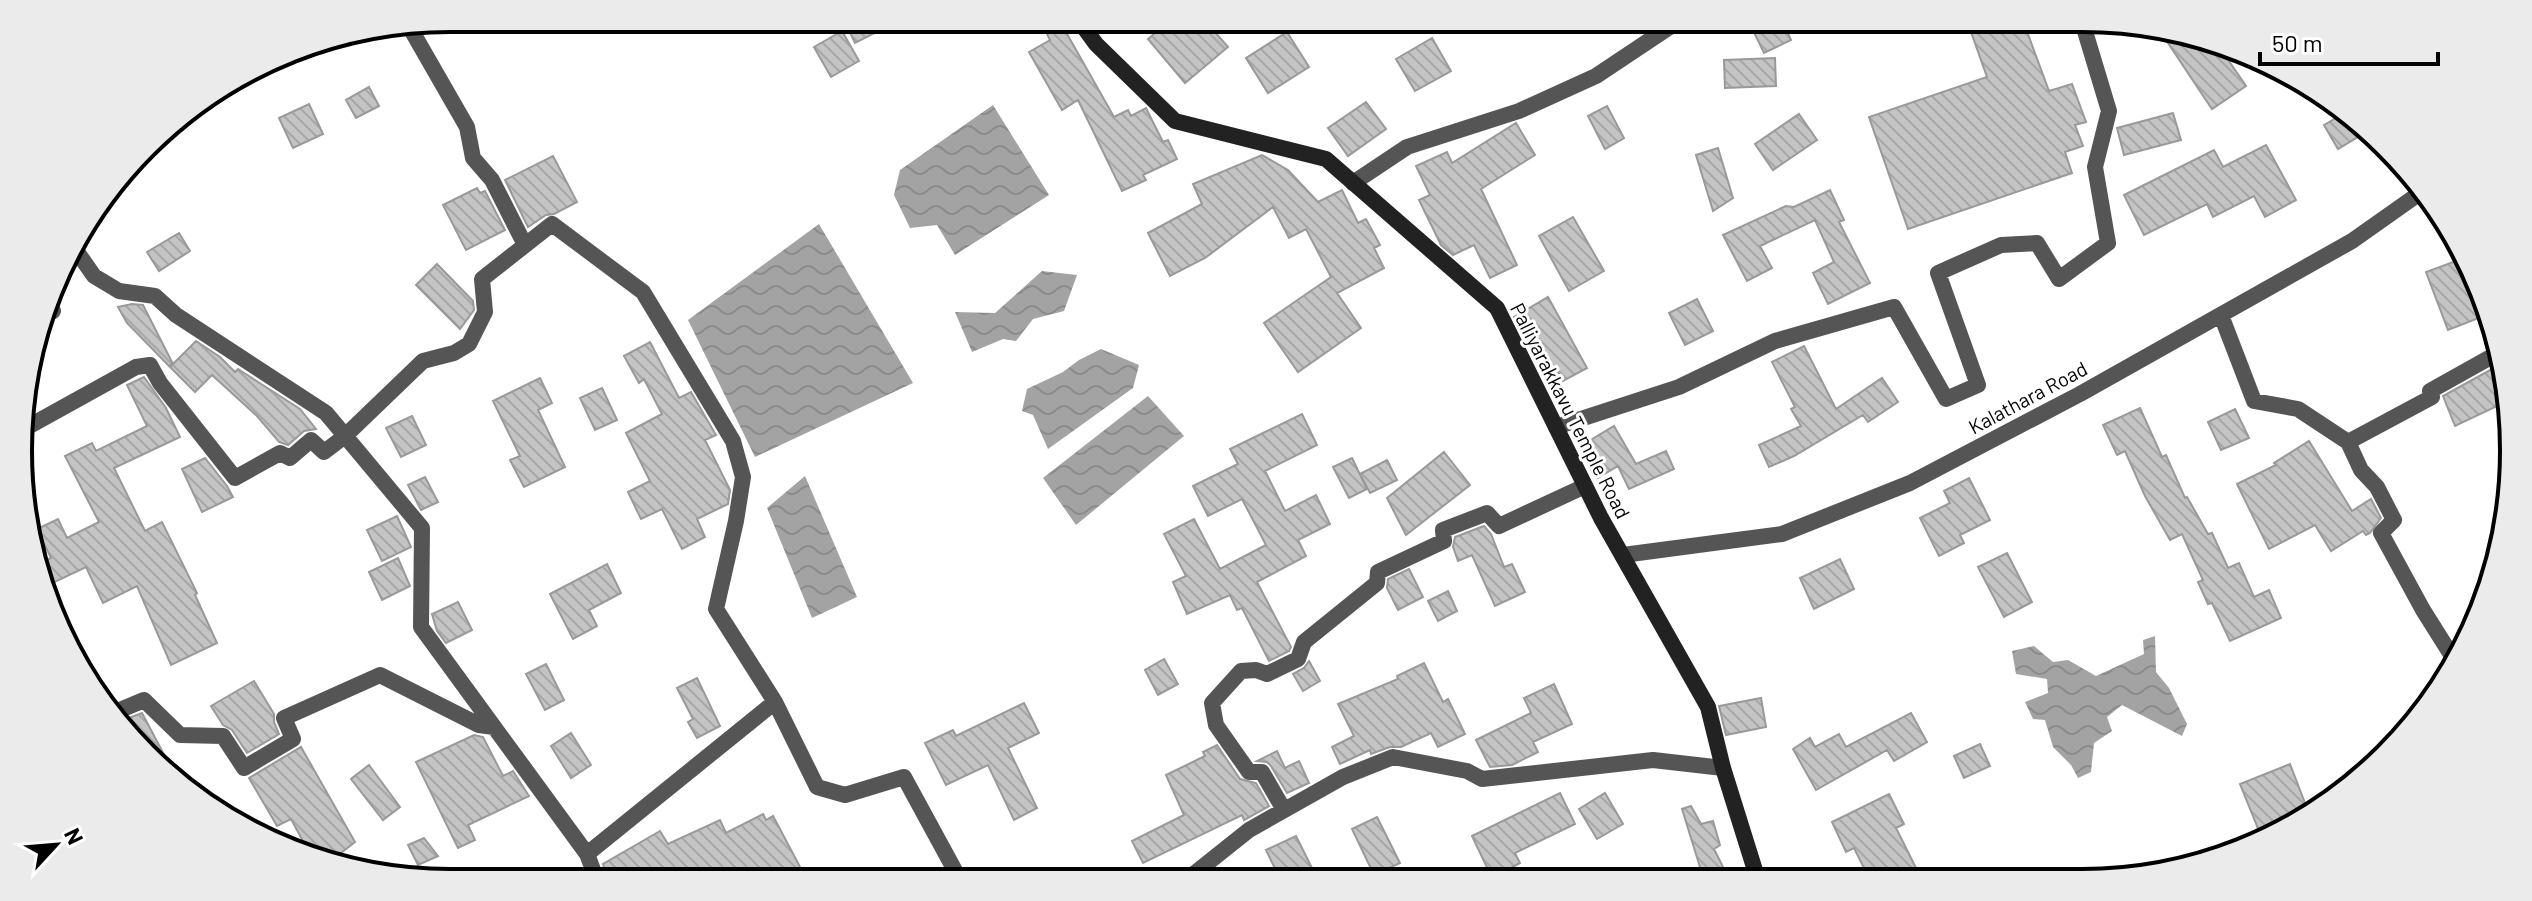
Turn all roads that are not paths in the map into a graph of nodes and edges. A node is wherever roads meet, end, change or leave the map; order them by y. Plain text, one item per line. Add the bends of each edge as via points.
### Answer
1 (1087, 32) edge
2 (1662, 32) edge
3 (2085, 32) edge
4 (414, 34) edge
5 (1353, 183) junction
6 (2415, 197) edge
7 (525, 245) junction
8 (80, 256) edge
9 (2221, 315) junction
10 (2490, 358) edge
11 (33, 424) edge
12 (1556, 427) junction
13 (345, 436) junction
14 (2348, 442) junction
15 (1585, 486) junction
16 (1623, 555) junction
17 (2449, 651) edge
18 (775, 702) junction
19 (122, 709) edge
20 (494, 727) junction
21 (1723, 768) junction
22 (1284, 810) junction
23 (587, 854) junction
24 (593, 869) edge
25 (954, 869) edge
26 (1200, 869) edge
27 (1755, 869) edge

1 - 5 street, Palliyarakkavu Temple Road via 1175,121 1326,159
2 - 5 street via 1596,76 1519,111 1407,147
3 - 12 street via 2109,111 2095,167 2108,243 2059,279 2037,243 2001,245 1938,273 1978,385 1946,399 1894,307 1775,341 1679,387
4 - 7 street via 467,127 473,158 492,180
5 - 12 street, Palliyarakkavu Temple Road via 1497,308
6 - 9 street, Kalathara Road via 2352,241
7 - 13 street via 482,279 485,312 469,344 423,361
7 - 18 street via 552,224 643,292 733,441 743,477 716,609
8 - 13 street via 94,276 119,291 155,296 326,413
9 - 14 street via 2254,401 2298,409
9 - 16 street, Kalathara Road via 1910,483 1782,534
10 - 14 street via 2430,391 2432,397
11 - 13 street via 136,367 150,365 235,478 280,453 290,458 311,440 324,452
12 - 15 street, Palliyarakkavu Temple Road
13 - 20 street via 422,528 421,627
14 - 17 street via 2394,520 2381,533
15 - 16 street, Palliyarakkavu Temple Road
15 - 22 street via 1499,526 1487,513 1443,530 1444,541 1378,572 1377,583 1304,642 1298,659 1267,674 1241,671 1212,703 1216,725 1249,772 1262,772
16 - 21 street, Palliyarakkavu Temple Road via 1708,707
18 - 23 street
18 - 25 street via 817,787 845,795 904,777
19 - 20 street via 144,700 180,735 223,736 244,768 293,739 284,718 380,675 479,725
20 - 23 street
21 - 22 street via 1653,760 1482,779 1467,771 1393,757
21 - 27 street, Palliyarakkavu Temple Road
22 - 26 street
23 - 24 street

